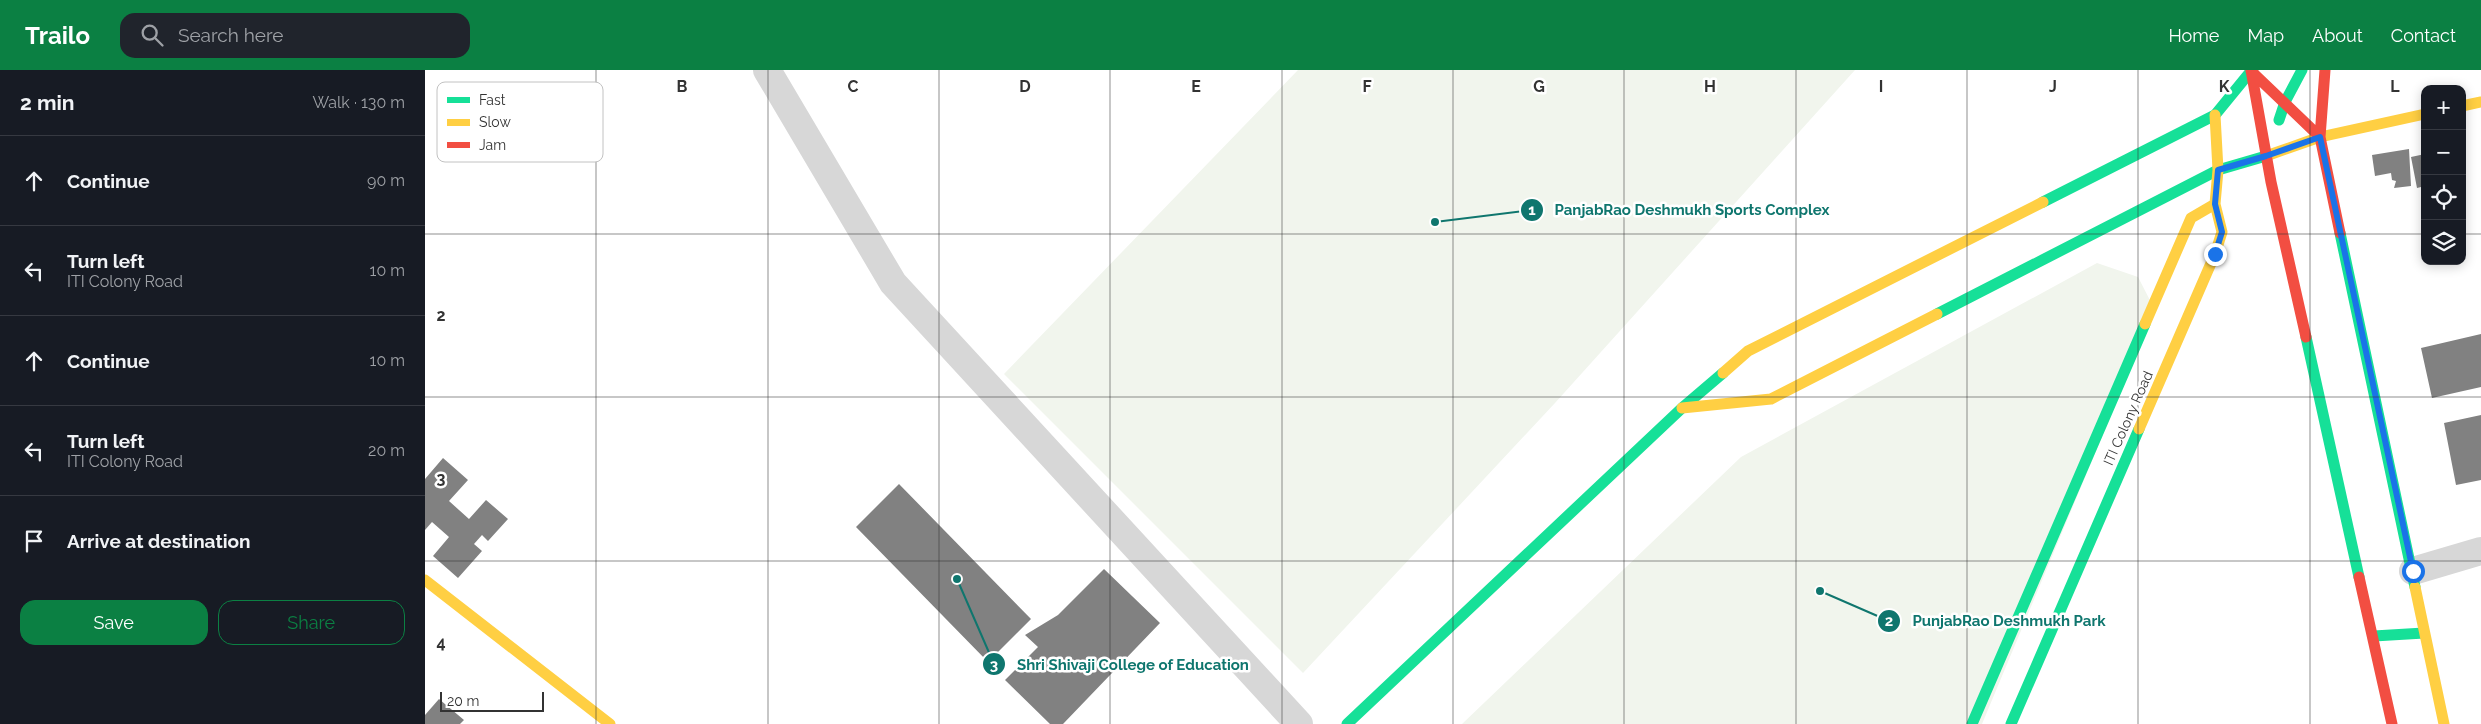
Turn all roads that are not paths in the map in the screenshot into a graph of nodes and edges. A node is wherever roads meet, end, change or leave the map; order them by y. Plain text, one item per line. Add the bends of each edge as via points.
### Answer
1 (767, 70) edge
2 (2252, 70) edge
3 (2302, 70) edge
4 (2325, 70) edge
5 (2285, 102) junction
6 (2481, 102) edge
7 (2466, 105) edge
8 (2215, 115) junction
9 (2421, 115) edge
10 (2320, 137) junction
11 (2266, 156) junction
12 (2218, 170) junction
13 (2215, 204) junction
14 (1683, 408) junction
15 (2481, 551) edge
16 (2413, 571) junction
17 (425, 580) edge
18 (2424, 633) junction
19 (2374, 636) junction
20 (609, 724) edge
21 (1299, 724) edge
22 (1347, 724) edge
23 (1973, 724) edge
24 (2011, 724) edge
25 (2392, 724) edge
26 (2444, 724) edge

1 - 21 street via 893,283
2 - 5 street
2 - 8 street
2 - 11 street
3 - 5 street
4 - 10 street
5 - 10 street
5 - 11 street
6 - 7 street
8 - 12 street, ITI Colony Road
8 - 14 street via 1747,351
9 - 10 street
10 - 11 street
10 - 16 street
11 - 12 street
11 - 19 street
12 - 13 street, ITI Colony Road
12 - 14 street via 1771,399
13 - 23 street via 2191,218 1973,715
13 - 24 street, ITI Colony Road via 2222,232 2215,254
14 - 22 street
15 - 16 street
16 - 18 street
17 - 20 street
18 - 19 street
18 - 26 street
19 - 25 street

